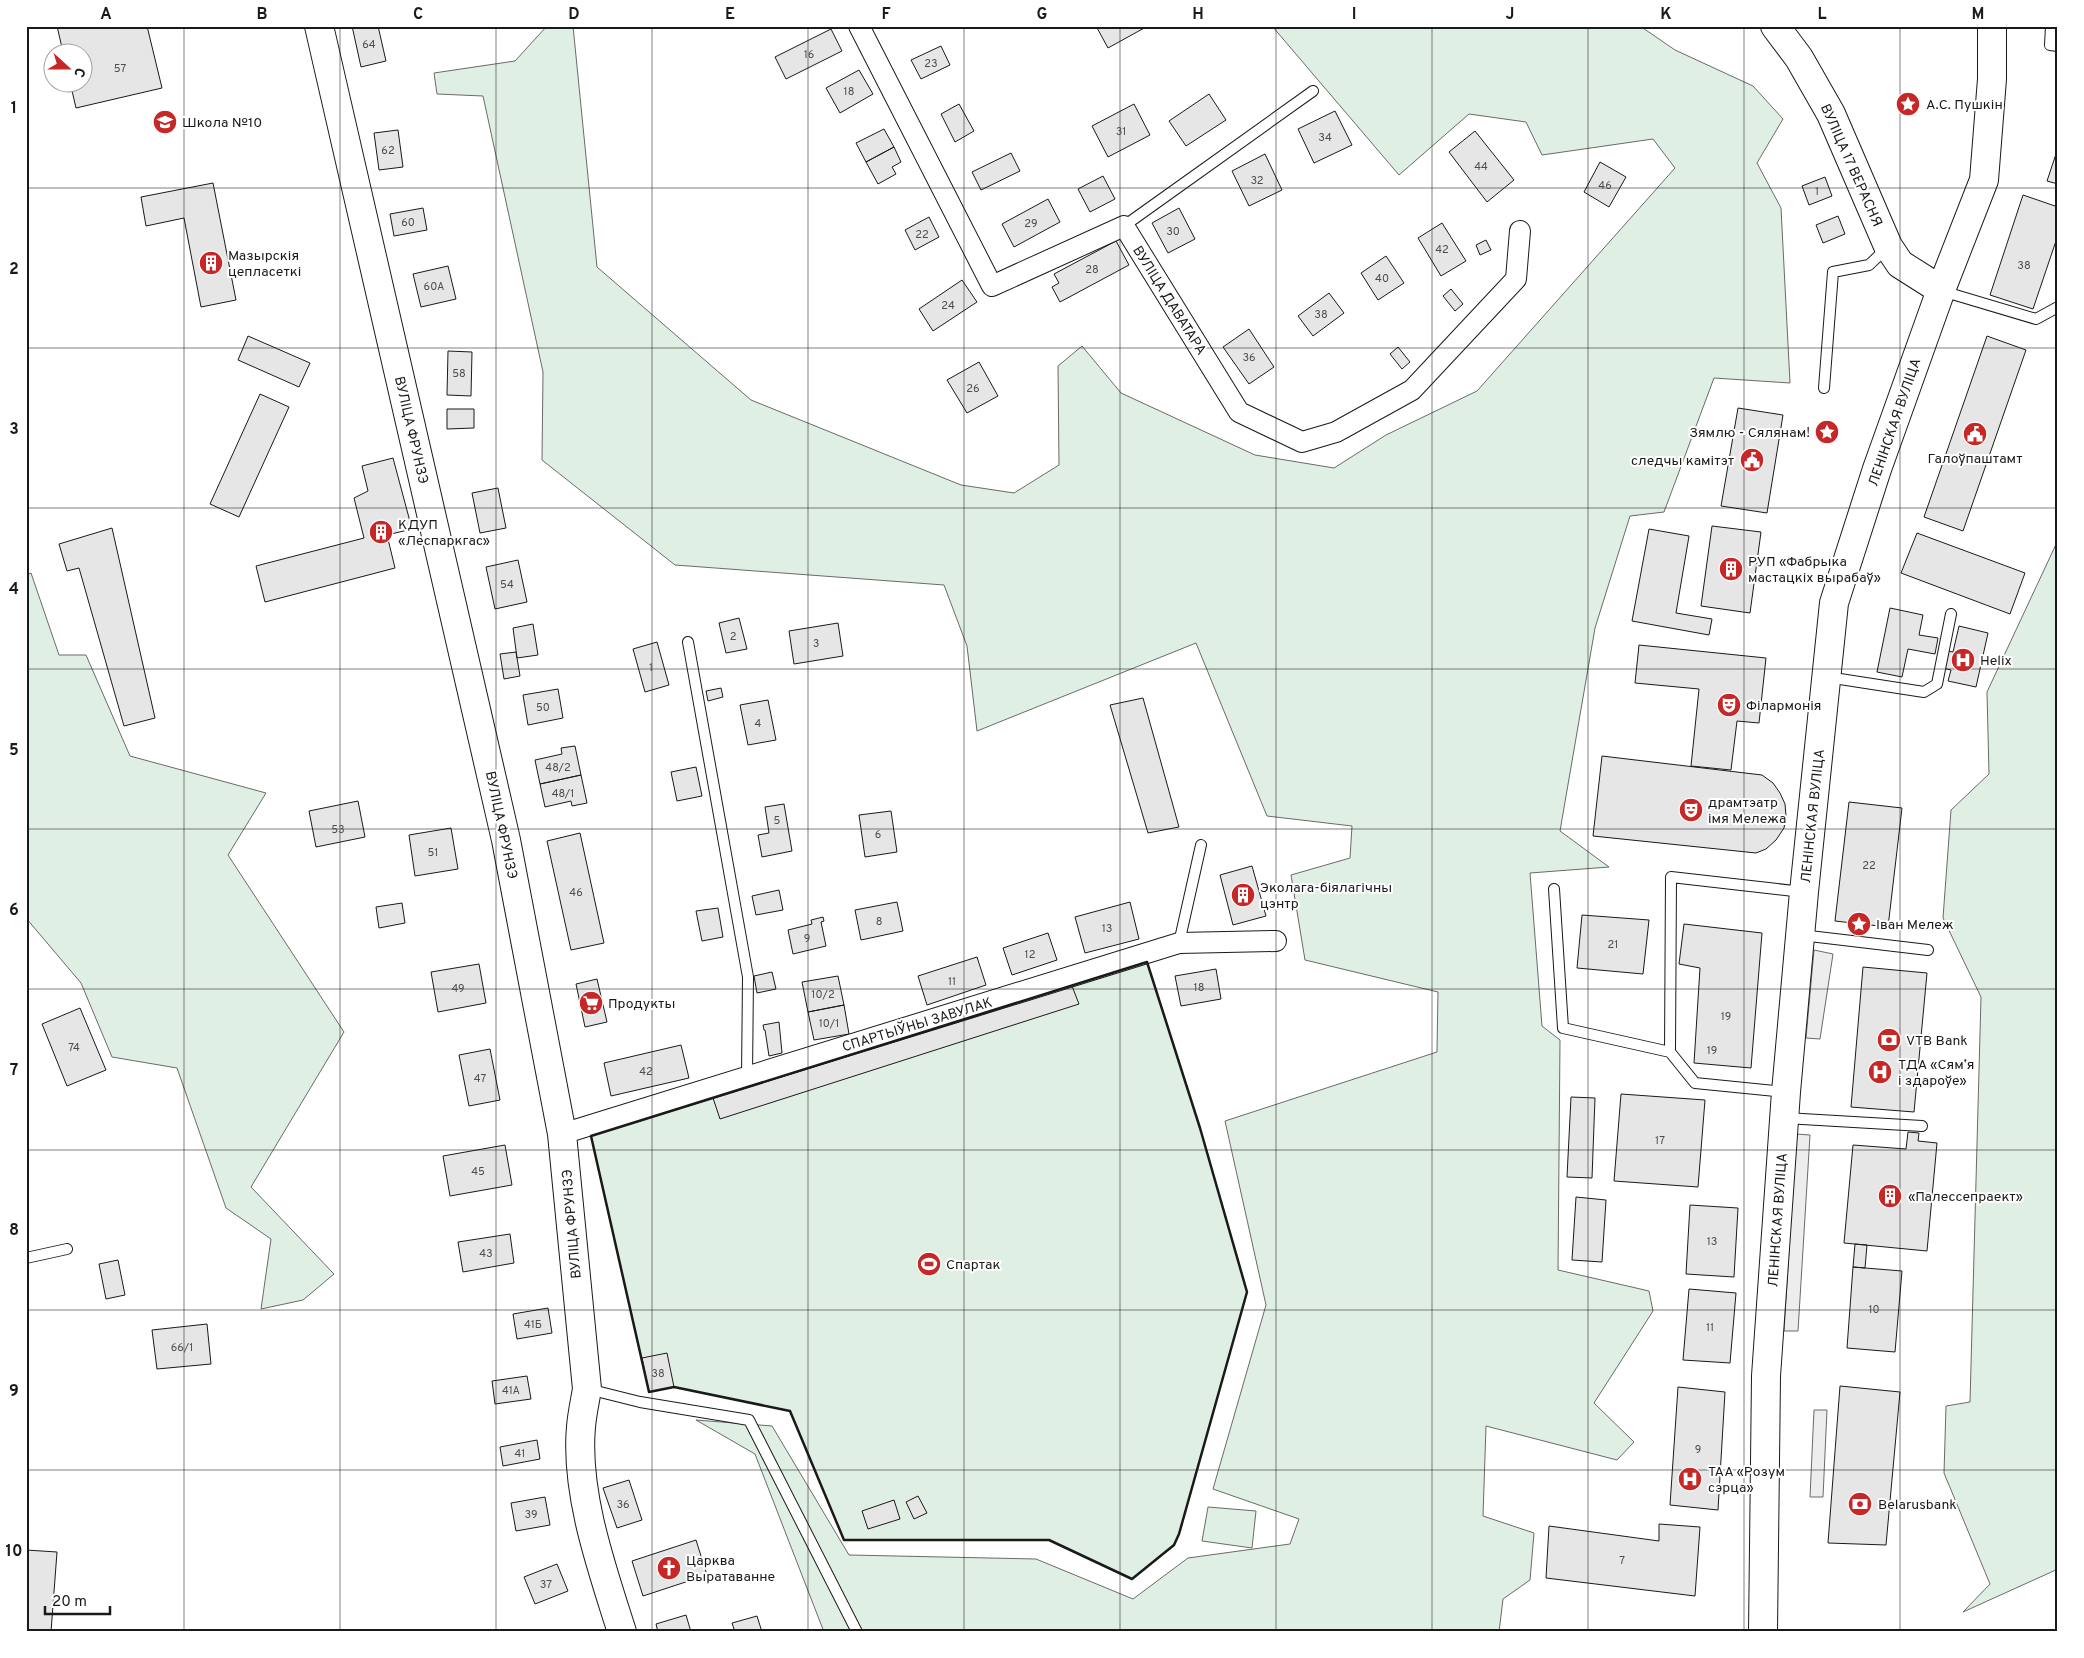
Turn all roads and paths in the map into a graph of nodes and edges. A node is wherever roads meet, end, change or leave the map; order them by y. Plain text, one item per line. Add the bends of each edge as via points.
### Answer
1 (319, 26) edge
2 (858, 26) edge
3 (1775, 26) edge
4 (1992, 26) edge
5 (2051, 26) edge
6 (2058, 46) edge
7 (1313, 92) dead end
8 (1124, 226) junction
9 (1520, 231) dead end
10 (1888, 246) junction
11 (1941, 290) junction
12 (2058, 306) edge
13 (1824, 388) dead end
14 (1951, 614) dead end
15 (688, 642) dead end
16 (1826, 677) junction
17 (1201, 845) dead end
18 (1554, 889) dead end
19 (1804, 892) junction
20 (1800, 935) junction
21 (1276, 941) dead end
22 (1179, 943) junction
23 (1928, 950) dead end
24 (1670, 1052) junction
25 (747, 1076) junction
26 (1785, 1105) junction
27 (1922, 1126) dead end
28 (562, 1134) junction
29 (67, 1249) dead end
30 (26, 1258) edge
31 (587, 1389) junction
32 (622, 1632) edge
33 (857, 1632) edge
34 (1763, 1632) edge

1 - 28 street, ВУЛІЦА ФРУНЗЭ via 506,840
2 - 8 street via 992,286
3 - 10 street, ВУЛІЦА 17 ВЕРАСНЯ via 1799,58 1831,114
4 - 11 street, ЛЕНІНСКАЯ ВУЛІЦА via 1992,78 1984,180
5 - 6 lane via 2050,45
7 - 8 lane
8 - 9 street, ВУЛІЦА ДАВАТАРА via 1239,412 1302,442 1336,432 1412,390 1516,279
10 - 11 street, ВУЛІЦА 17 ВЕРАСНЯ via 1900,264
10 - 13 lane via 1869,265 1832,272
11 - 12 lane via 2036,319
11 - 16 street, ЛЕНІНСКАЯ ВУЛІЦА via 1877,469 1834,603
14 - 16 lane via 1937,684 1924,692
15 - 25 lane via 748,977
16 - 19 street, ЛЕНІНСКАЯ ВУЛІЦА
17 - 22 lane
18 - 24 lane via 1563,1028
19 - 20 street, ЛЕНІНСКАЯ ВУЛІЦА
19 - 24 lane via 1671,877
20 - 23 lane
20 - 26 street, ЛЕНІНСКАЯ ВУЛІЦА
21 - 22 street, СПАРТЫЎНЫ ЗАВУЛАК
22 - 25 street, СПАРТЫЎНЫ ЗАВУЛАК
24 - 26 lane via 1695,1083
25 - 28 street, СПАРТЫЎНЫ ЗАВУЛАК
26 - 27 lane
26 - 34 street, ЛЕНІНСКАЯ ВУЛІЦА via 1766,1376
28 - 31 street, ВУЛІЦА ФРУНЗЭ
29 - 30 lane
31 - 32 street, ВУЛІЦА ФРУНЗЭ via 581,1428 585,1504
31 - 33 lane via 640,1402 749,1420

